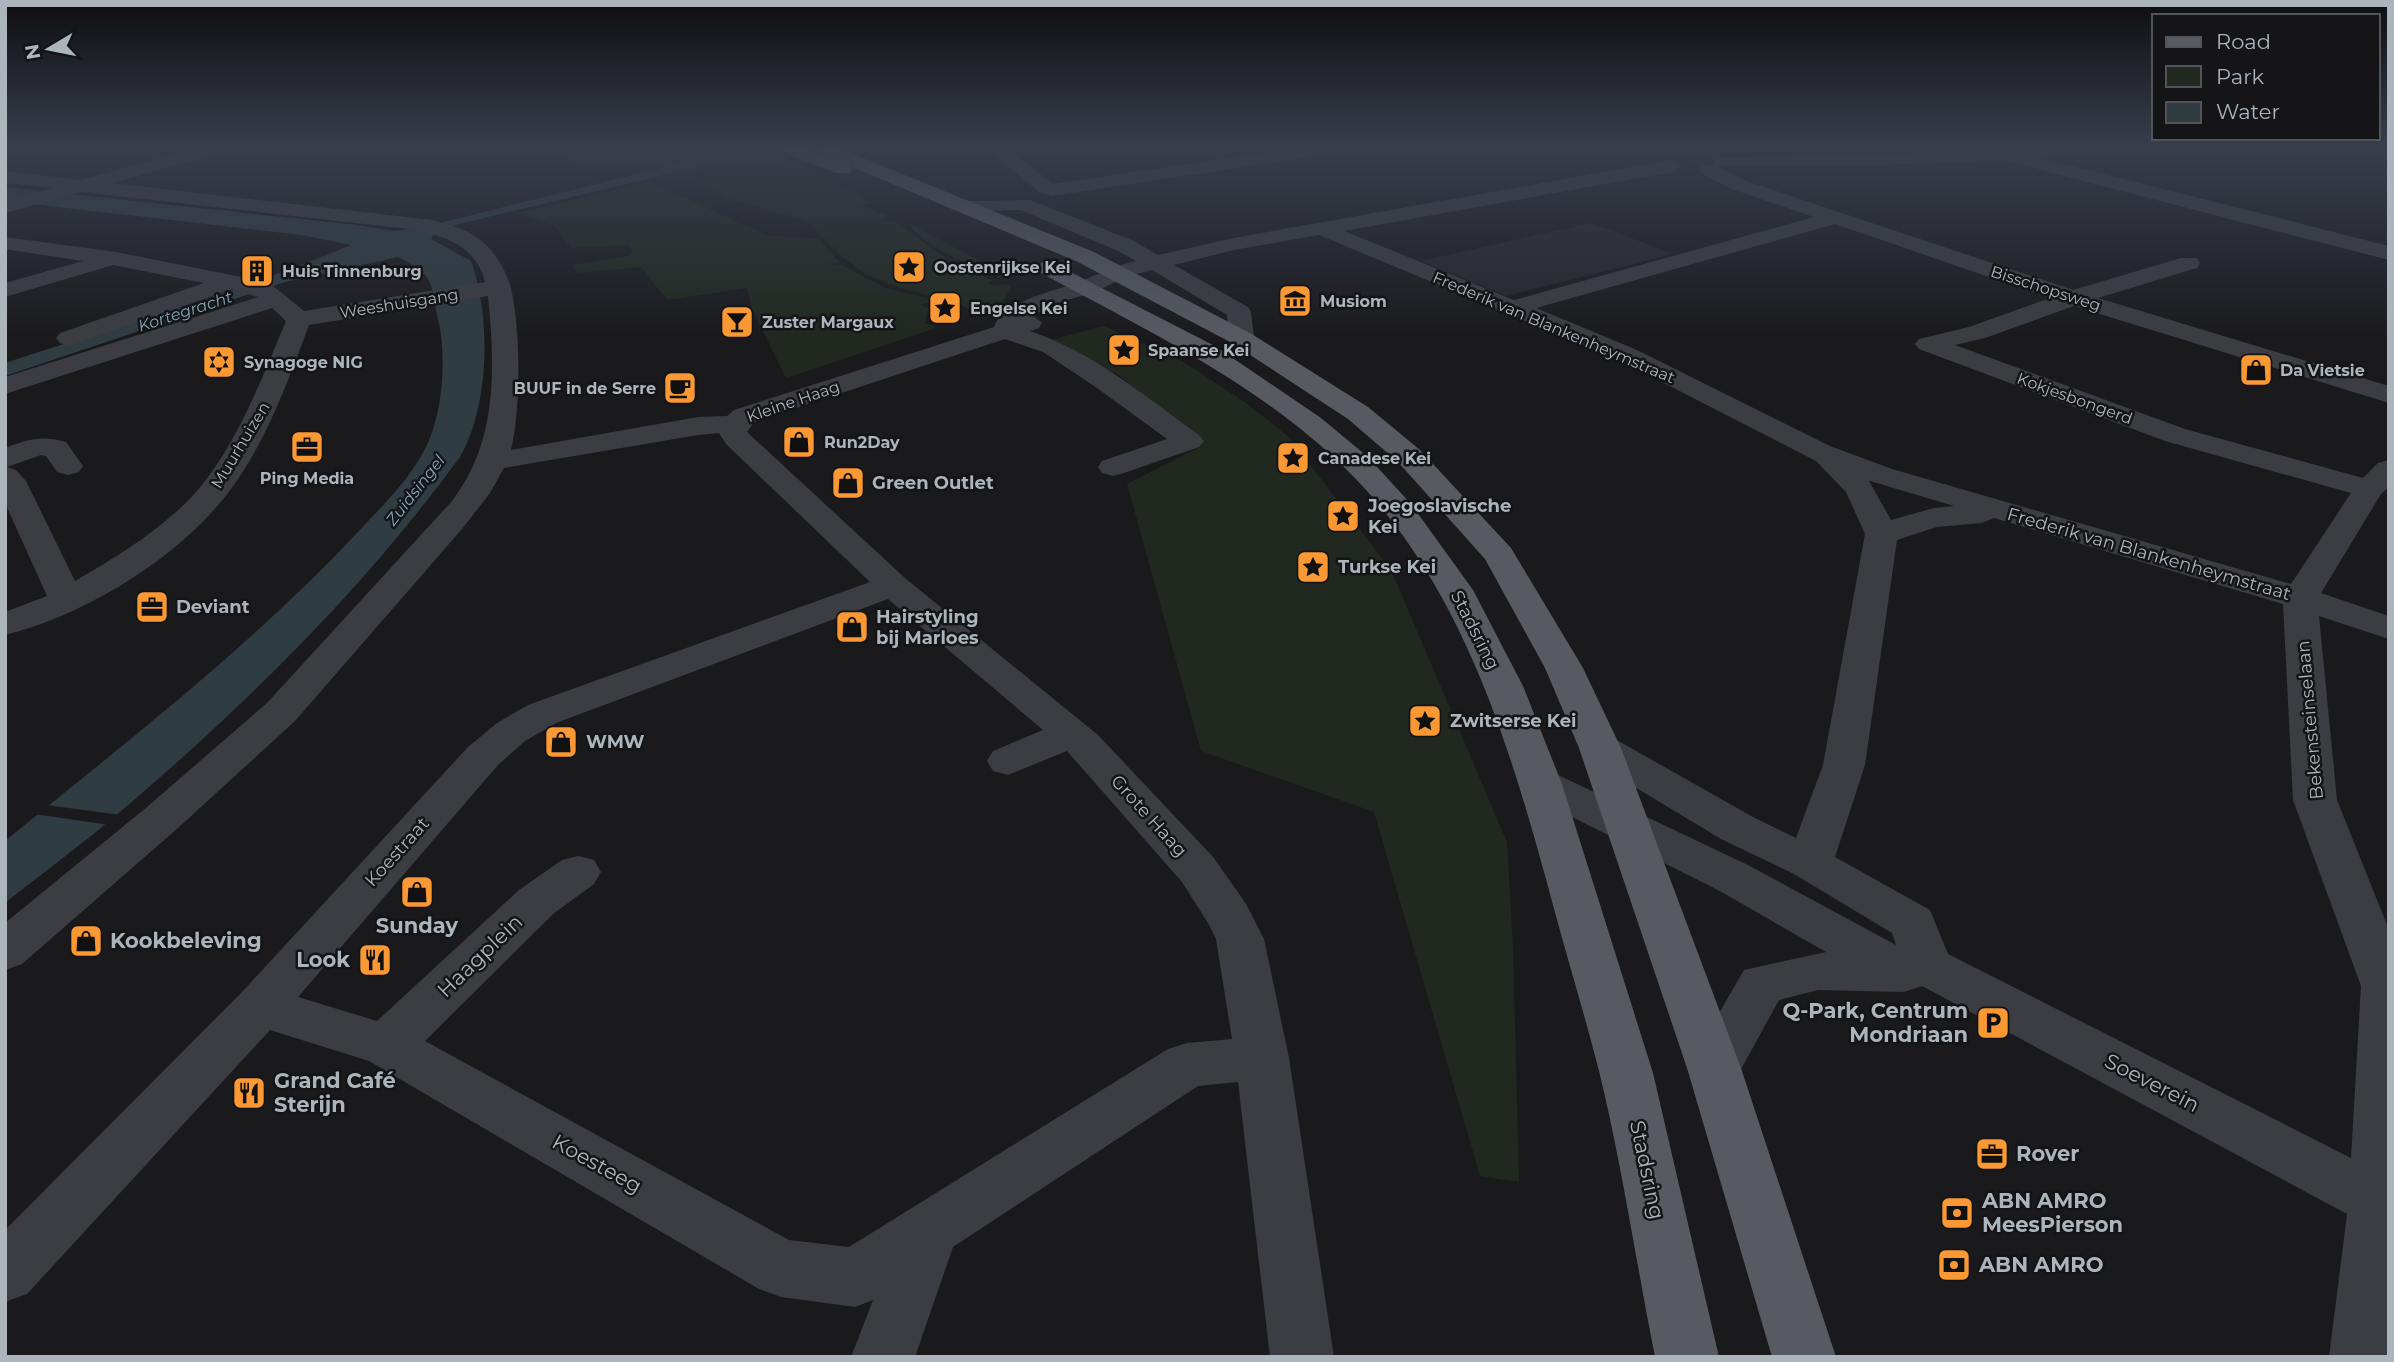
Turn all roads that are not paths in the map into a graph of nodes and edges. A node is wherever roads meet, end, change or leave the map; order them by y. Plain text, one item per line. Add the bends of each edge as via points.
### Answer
1 (291, 211) edge
2 (931, 211) edge
3 (975, 211) edge
4 (1040, 211) edge
5 (1417, 211) edge
6 (1813, 211) edge
7 (2224, 211) edge
8 (1835, 218) junction
9 (1322, 229) junction
10 (2389, 230) edge
11 (989, 238) dead end
12 (2343, 241) junction
13 (5, 243) edge
14 (2389, 253) edge
15 (116, 258) junction
16 (1035, 262) dead end
17 (1154, 263) junction
18 (2189, 263) dead end
19 (1104, 286) junction
20 (500, 287) junction
21 (254, 289) junction
22 (5, 290) edge
23 (2073, 298) junction
24 (1514, 307) junction
25 (299, 320) junction
26 (1006, 331) junction
27 (1241, 338) junction
28 (45, 346) dead end
29 (5, 386) edge
30 (2389, 395) edge
31 (735, 424) junction
32 (1820, 452) junction
33 (5, 459) edge
34 (492, 461) junction
35 (68, 466) dead end
36 (1113, 467) dead end
37 (5, 476) edge
38 (2379, 479) edge
39 (1998, 511) junction
40 (1881, 534) junction
41 (892, 585) junction
42 (2300, 598) junction
43 (67, 601) junction
44 (5, 624) edge
45 (2389, 628) edge
46 (1078, 739) junction
47 (1600, 748) junction
48 (1008, 761) dead end
49 (1541, 784) junction
50 (1630, 827) junction
51 (1810, 863) junction
52 (578, 872) dead end
53 (5, 951) edge
54 (1915, 969) junction
55 (2387, 987) edge
56 (260, 1006) junction
57 (386, 1045) junction
58 (1262, 1058) junction
59 (1714, 1068) junction
60 (2378, 1201) junction
61 (930, 1229) junction
62 (5, 1273) edge
63 (883, 1357) edge
64 (1302, 1357) edge
65 (1687, 1357) edge
66 (1804, 1357) edge
67 (2361, 1357) edge

1 - 20 street via 437,228 480,249 491,261
2 - 11 main road
3 - 19 main road, Stadsring
4 - 17 street, Stadsring via 1119,243
5 - 9 street, Kleine Haag
6 - 8 street, Bisschopsweg
7 - 12 street
8 - 23 street, Bisschopsweg
8 - 24 street
9 - 17 street, Kleine Haag
9 - 24 street, Frederik van Blankenheymstraat
10 - 12 street
12 - 14 street
13 - 15 street
15 - 21 street
15 - 22 street
16 - 19 main road, Stadsring
17 - 19 street, Kleine Haag
17 - 27 street, Stadsring via 1239,312
18 - 23 street
19 - 26 street, Kleine Haag
19 - 27 main road, Stadsring
19 - 49 main road, Stadsring via 1311,424 1357,463 1400,510 1456,590 1482,638
20 - 25 street, Weeshuisgang
20 - 34 street via 502,408
21 - 25 street
21 - 28 street
21 - 29 street
23 - 30 street, Bisschopsweg
23 - 38 street, Kokjesbongerd via 1976,333 1928,344 2175,435
24 - 32 street, Frederik van Blankenheymstraat via 1628,355
25 - 43 street, Muurhuizen via 266,403 219,484 190,517 134,561
26 - 31 street, Kleine Haag via 744,416
26 - 36 street via 1052,347 1189,441
27 - 47 main road, Stadsring via 1358,413 1409,456 1459,509 1499,555 1527,600
31 - 34 street, Kleine Haag via 698,426
31 - 41 street, Grote Haag via 736,438
32 - 39 street, Frederik van Blankenheymstraat
32 - 40 street, Frederik van Blankenheymstraat via 1849,473
33 - 35 street via 38,446 57,448
34 - 53 street via 448,524 280,713
37 - 43 street
38 - 42 street
39 - 40 street, Frederik van Blankenheymstraat via 1934,518
39 - 42 street, Frederik van Blankenheymstraat
40 - 51 street via 1844,765
41 - 46 street, Grote Haag
41 - 56 street, Koestraat via 542,714 511,732 483,756
42 - 45 street, Frederik van Blankenheymstraat
42 - 55 street, Bekensteinselaan via 2315,800
43 - 44 street, Muurhuizen
46 - 48 street
46 - 58 street, Grote Haag via 1198,870 1229,917 1240,939
47 - 50 main road, Stadsring
47 - 51 street via 1737,828
49 - 50 street
49 - 65 main road, Stadsring via 1626,1073
50 - 54 street, Soeverein
50 - 59 main road, Stadsring
51 - 54 street via 1913,923
52 - 57 street, Haagplein via 536,902
54 - 59 street via 1818,971 1762,984
54 - 60 street, Soeverein
55 - 60 street
56 - 57 street, Koesteeg
56 - 62 street, Koestraat
57 - 61 street, Koesteeg via 781,1268 855,1277
58 - 61 street, Koesteeg via 1187,1065
58 - 64 street, Grote Haag
59 - 66 main road, Stadsring
60 - 67 street
61 - 63 street

